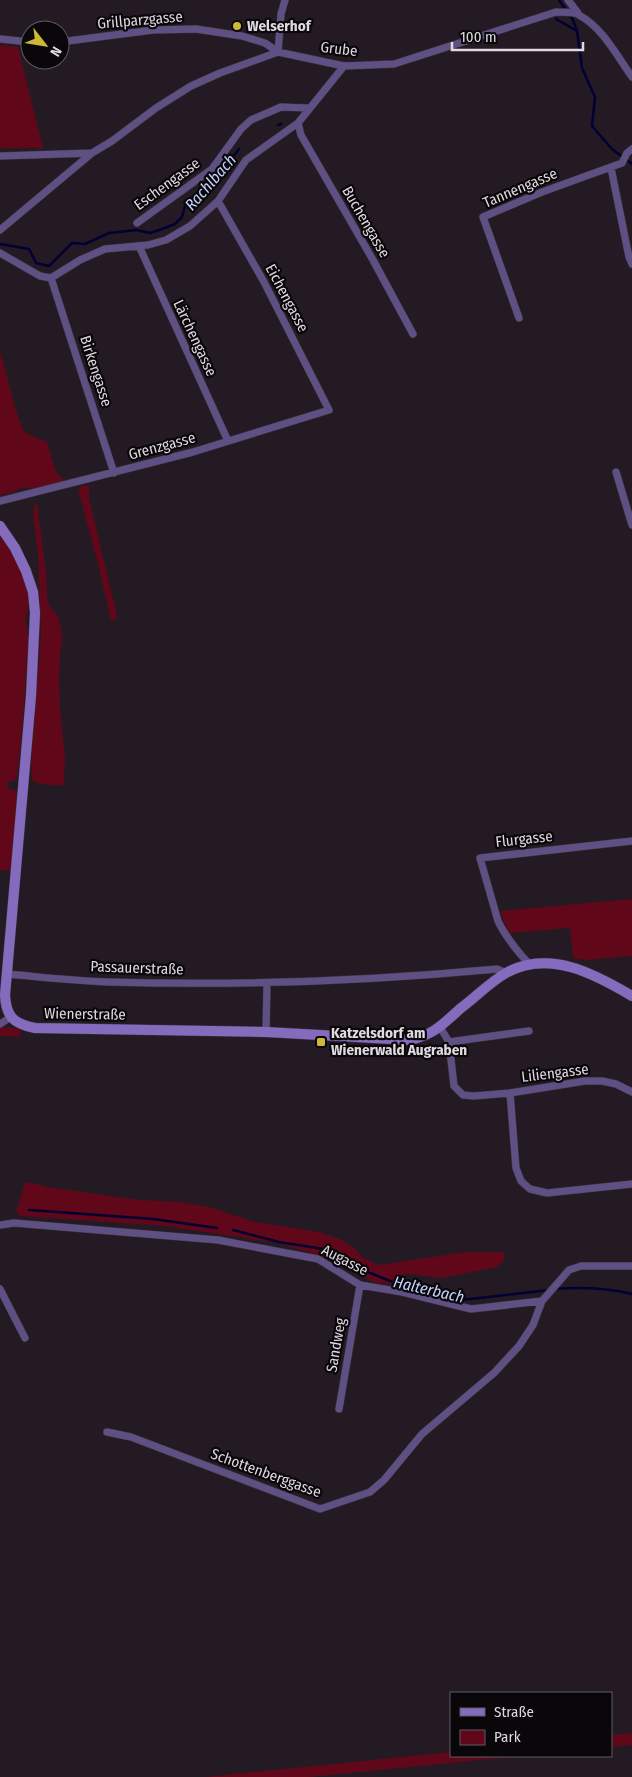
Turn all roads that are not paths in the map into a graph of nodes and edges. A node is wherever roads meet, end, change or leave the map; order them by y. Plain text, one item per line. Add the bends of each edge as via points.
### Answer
1 (285, 0) edge
2 (568, 0) edge
3 (575, 13) junction
4 (0, 39) edge
5 (20, 41) edge
6 (70, 41) edge
7 (278, 52) junction
8 (344, 66) junction
9 (632, 78) edge
10 (308, 108) junction
11 (298, 123) junction
12 (630, 151) edge
13 (92, 153) junction
14 (0, 156) edge
15 (611, 168) junction
16 (218, 200) junction
17 (137, 223) dead end
18 (0, 230) edge
19 (139, 246) junction
20 (0, 253) edge
21 (632, 264) edge
22 (51, 278) junction
23 (519, 318) dead end
24 (413, 334) dead end
25 (329, 410) joint
26 (228, 441) junction
27 (616, 472) dead end
28 (114, 473) junction
29 (0, 501) edge
30 (632, 525) edge
31 (0, 526) edge
32 (632, 841) edge
33 (530, 965) junction
34 (506, 973) junction
35 (6, 974) junction
36 (267, 984) junction
37 (632, 996) edge
38 (11, 1017) junction
39 (0, 1024) edge
40 (440, 1027) junction
41 (529, 1031) dead end
42 (266, 1032) junction
43 (449, 1042) junction
44 (632, 1092) edge
45 (510, 1093) junction
46 (632, 1184) edge
47 (0, 1225) edge
48 (632, 1266) edge
49 (360, 1286) junction
50 (0, 1289) edge
51 (544, 1299) junction
52 (25, 1338) dead end
53 (339, 1409) dead end
54 (107, 1432) dead end

1 - 7 street
2 - 3 street
3 - 8 street, Grube via 556,12 394,64
3 - 9 street via 597,29
4 - 5 street
6 - 7 street, Grillparzgasse via 153,30 196,30 242,36 265,43
7 - 8 street, Grube
7 - 13 street via 191,86
8 - 10 street
10 - 11 street
10 - 17 street, Eschengasse via 281,107 251,120 212,169
11 - 16 street via 246,160
11 - 24 street, Buchengasse via 301,135
12 - 15 street, Tannengasse via 622,163
13 - 14 street
13 - 18 street
15 - 21 street
15 - 23 street, Tannengasse via 483,217
16 - 19 street via 190,226 166,240
16 - 25 street, Eichengasse
19 - 22 street via 105,249
19 - 26 street, Lärchengasse
20 - 22 street via 40,276
22 - 28 street, Birkengasse
25 - 26 street, Grenzgasse
26 - 28 street, Grenzgasse
27 - 30 street
28 - 29 street, Grenzgasse
31 - 35 street via 26,571 35,613 31,696
32 - 33 street, Flurgasse via 480,858 500,926
33 - 34 street, Wienerstraße
33 - 37 street, Wienerstraße via 546,963 572,967 609,982
34 - 36 street, Passauerstraße via 497,969
34 - 40 street, Wienerstraße
35 - 36 street, Passauerstraße via 107,982
35 - 38 street via 5,1005
36 - 42 street
38 - 39 street
38 - 42 street, Wienerstraße via 20,1024 35,1028
40 - 42 street, Wienerstraße via 410,1040
40 - 43 street
41 - 43 street
43 - 45 street, Liliengasse via 454,1086 463,1095
44 - 45 street, Liliengasse via 616,1084 585,1081
45 - 46 street via 516,1168 520,1181 530,1189 547,1194
47 - 49 street, Augasse via 14,1223 218,1240 318,1259
48 - 51 street via 581,1266 569,1270
49 - 51 street, Augasse via 402,1292 471,1309
49 - 53 street, Sandweg
50 - 52 street
51 - 54 street, Schottenberggasse via 520,1346 494,1373 422,1434 384,1480 370,1492 320,1509 131,1437

